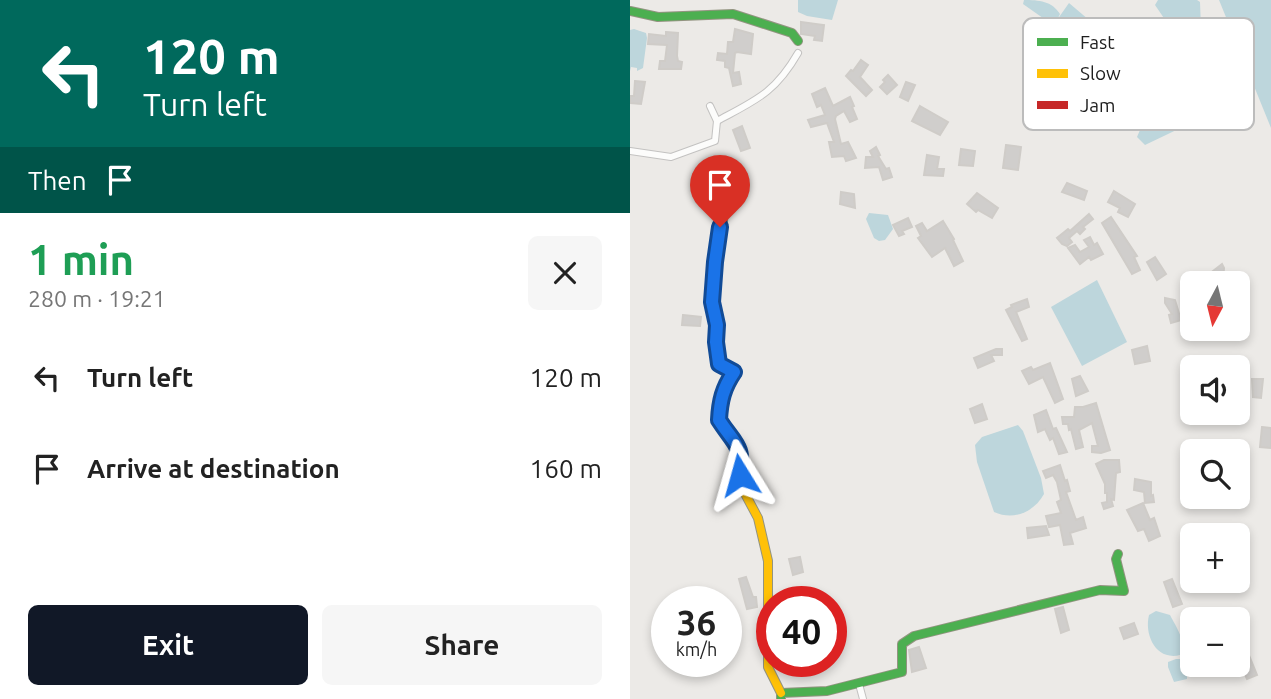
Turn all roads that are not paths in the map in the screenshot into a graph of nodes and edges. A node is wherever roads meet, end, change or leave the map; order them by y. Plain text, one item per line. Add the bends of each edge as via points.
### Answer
1 (630, 11) edge
2 (798, 41) dead end
3 (798, 53) dead end
4 (710, 106) dead end
5 (717, 121) junction
6 (630, 151) edge
7 (715, 176) dead end
8 (1118, 554) dead end
9 (859, 684) junction
10 (781, 696) edge
11 (863, 699) edge

1 - 2 street via 658,17 733,14 792,33
3 - 5 street via 764,96
4 - 5 street
5 - 6 street via 715,141 688,152 671,157
7 - 10 street via 725,177 712,302 719,364 734,372 720,400 719,420 742,454 742,488 758,518 768,562 768,667
8 - 9 street via 1124,591 1100,590 914,636 902,644 902,672
9 - 10 street
9 - 11 street

